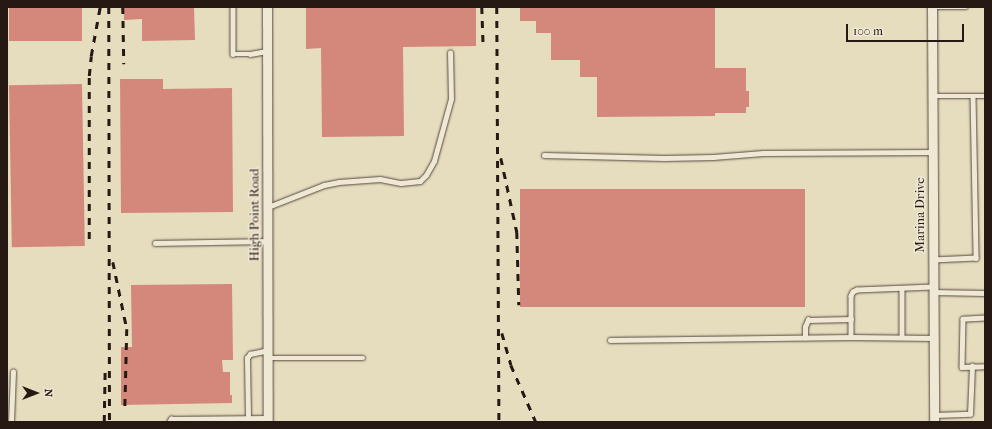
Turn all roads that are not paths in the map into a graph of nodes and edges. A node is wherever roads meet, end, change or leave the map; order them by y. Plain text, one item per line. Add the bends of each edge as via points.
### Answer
1 (233, 7) edge
2 (267, 7) edge
3 (932, 7) edge
4 (966, 7) edge
5 (267, 51) junction
6 (450, 53) dead end
7 (933, 96) junction
8 (973, 96) junction
9 (985, 96) edge
10 (933, 152) junction
11 (544, 155) dead end
12 (268, 207) junction
13 (268, 241) junction
14 (154, 243) dead end
15 (933, 260) junction
16 (902, 288) junction
17 (933, 290) junction
18 (985, 292) edge
19 (985, 318) edge
20 (851, 319) junction
21 (851, 337) junction
22 (902, 337) junction
23 (805, 338) junction
24 (934, 338) junction
25 (610, 340) dead end
26 (269, 354) junction
27 (363, 358) dead end
28 (972, 366) junction
29 (985, 366) edge
30 (13, 372) dead end
31 (248, 417) junction
32 (934, 418) edge
33 (234, 420) edge
34 (268, 420) edge
35 (11, 422) edge
36 (169, 422) edge

1 - 5 lane via 233,54
2 - 5 street, High Point Road
3 - 4 lane
3 - 7 street, Marina Drive
5 - 12 street, High Point Road
6 - 12 lane via 450,99 434,161 420,181 401,183 380,179 339,182
7 - 8 lane
7 - 10 street, Marina Drive
8 - 9 lane
8 - 15 lane via 976,258
10 - 11 lane via 763,153 671,158
10 - 15 street, Marina Drive
12 - 13 street, High Point Road
13 - 14 lane
13 - 26 street, High Point Road
15 - 17 street, Marina Drive
16 - 17 lane
16 - 20 lane via 853,292
16 - 22 lane
17 - 18 lane
17 - 24 street, Marina Drive
19 - 28 lane via 963,319 962,367
20 - 21 lane
20 - 23 lane via 808,320
21 - 22 lane
21 - 23 lane
22 - 24 lane
23 - 25 lane
24 - 32 street, Marina Drive
26 - 27 lane
26 - 31 lane via 250,354 247,358
26 - 34 street, High Point Road
28 - 29 lane
28 - 32 lane via 970,414
30 - 35 lane
31 - 33 lane
31 - 34 lane
33 - 36 lane via 171,419

